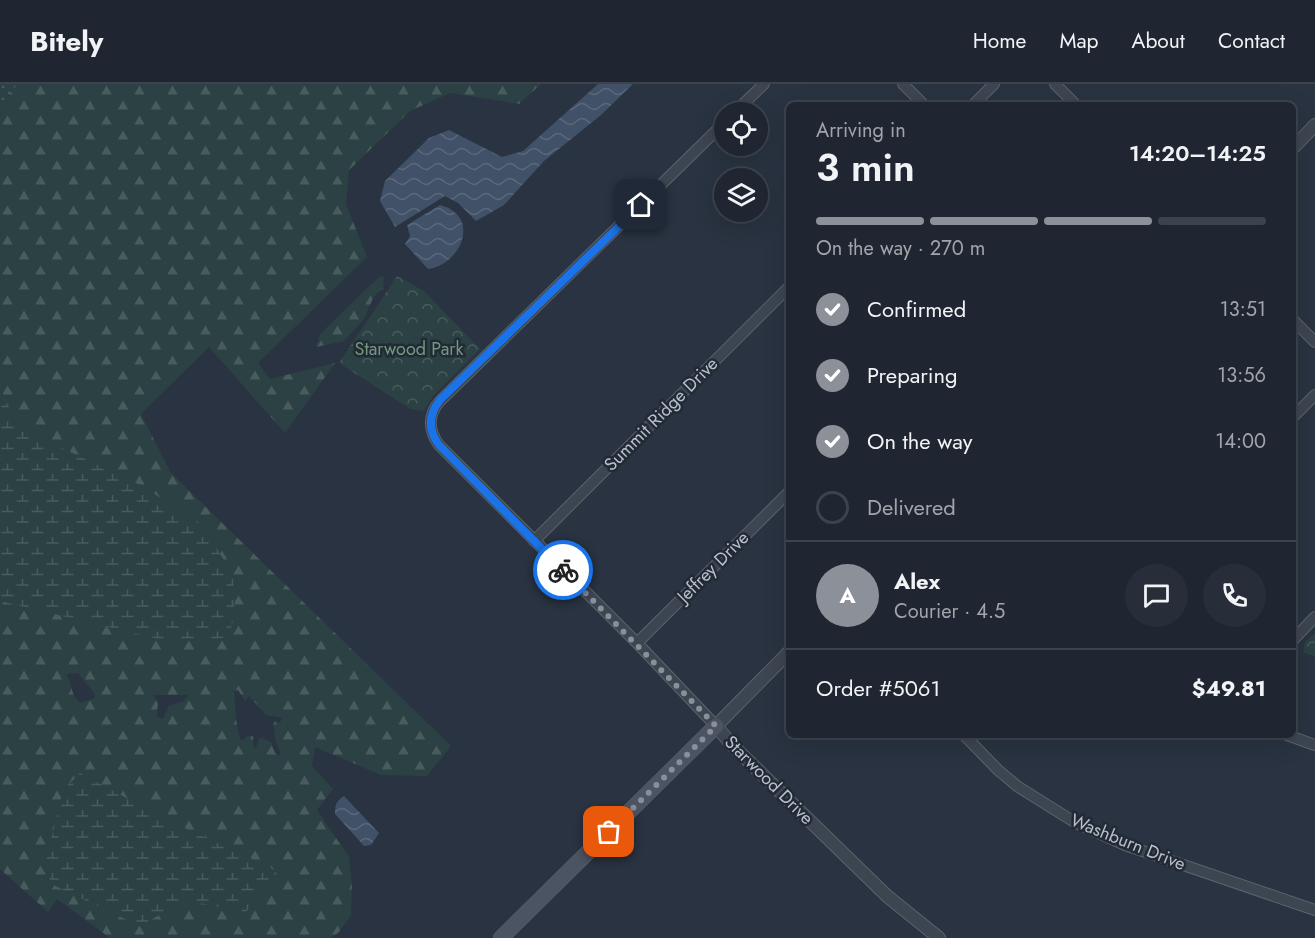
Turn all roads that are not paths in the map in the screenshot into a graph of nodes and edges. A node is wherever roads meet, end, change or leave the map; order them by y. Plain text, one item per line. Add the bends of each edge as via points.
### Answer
1 (764, 84) edge
2 (903, 84) edge
3 (994, 84) edge
4 (1055, 84) edge
5 (745, 102) edge
6 (921, 102) edge
7 (976, 102) edge
8 (1074, 102) edge
9 (1315, 126) edge
10 (714, 133) edge
11 (1296, 145) edge
12 (786, 290) edge
13 (1296, 323) edge
14 (1315, 342) edge
15 (1315, 395) edge
16 (1296, 414) edge
17 (786, 495) edge
18 (534, 541) junction
19 (1315, 617) edge
20 (1296, 637) edge
21 (637, 643) junction
22 (786, 655) edge
23 (716, 726) junction
24 (972, 738) edge
25 (1295, 738) edge
26 (1315, 745) edge
27 (1315, 910) edge
28 (502, 938) edge
29 (939, 938) edge

1 - 5 street
2 - 6 street
3 - 7 street
4 - 8 street
9 - 11 street
10 - 18 street, Starwood Drive via 431,415 431,429 439,445
12 - 18 street, Summit Ridge Drive
13 - 14 street
15 - 16 street
17 - 21 street, Jeffrey Drive
18 - 21 street, Starwood Drive
19 - 20 street
21 - 23 street, Starwood Drive
22 - 23 street
23 - 28 main road
23 - 29 street, Starwood Drive via 887,896
24 - 27 street, Washburn Drive via 1017,786 1089,830
25 - 26 street

